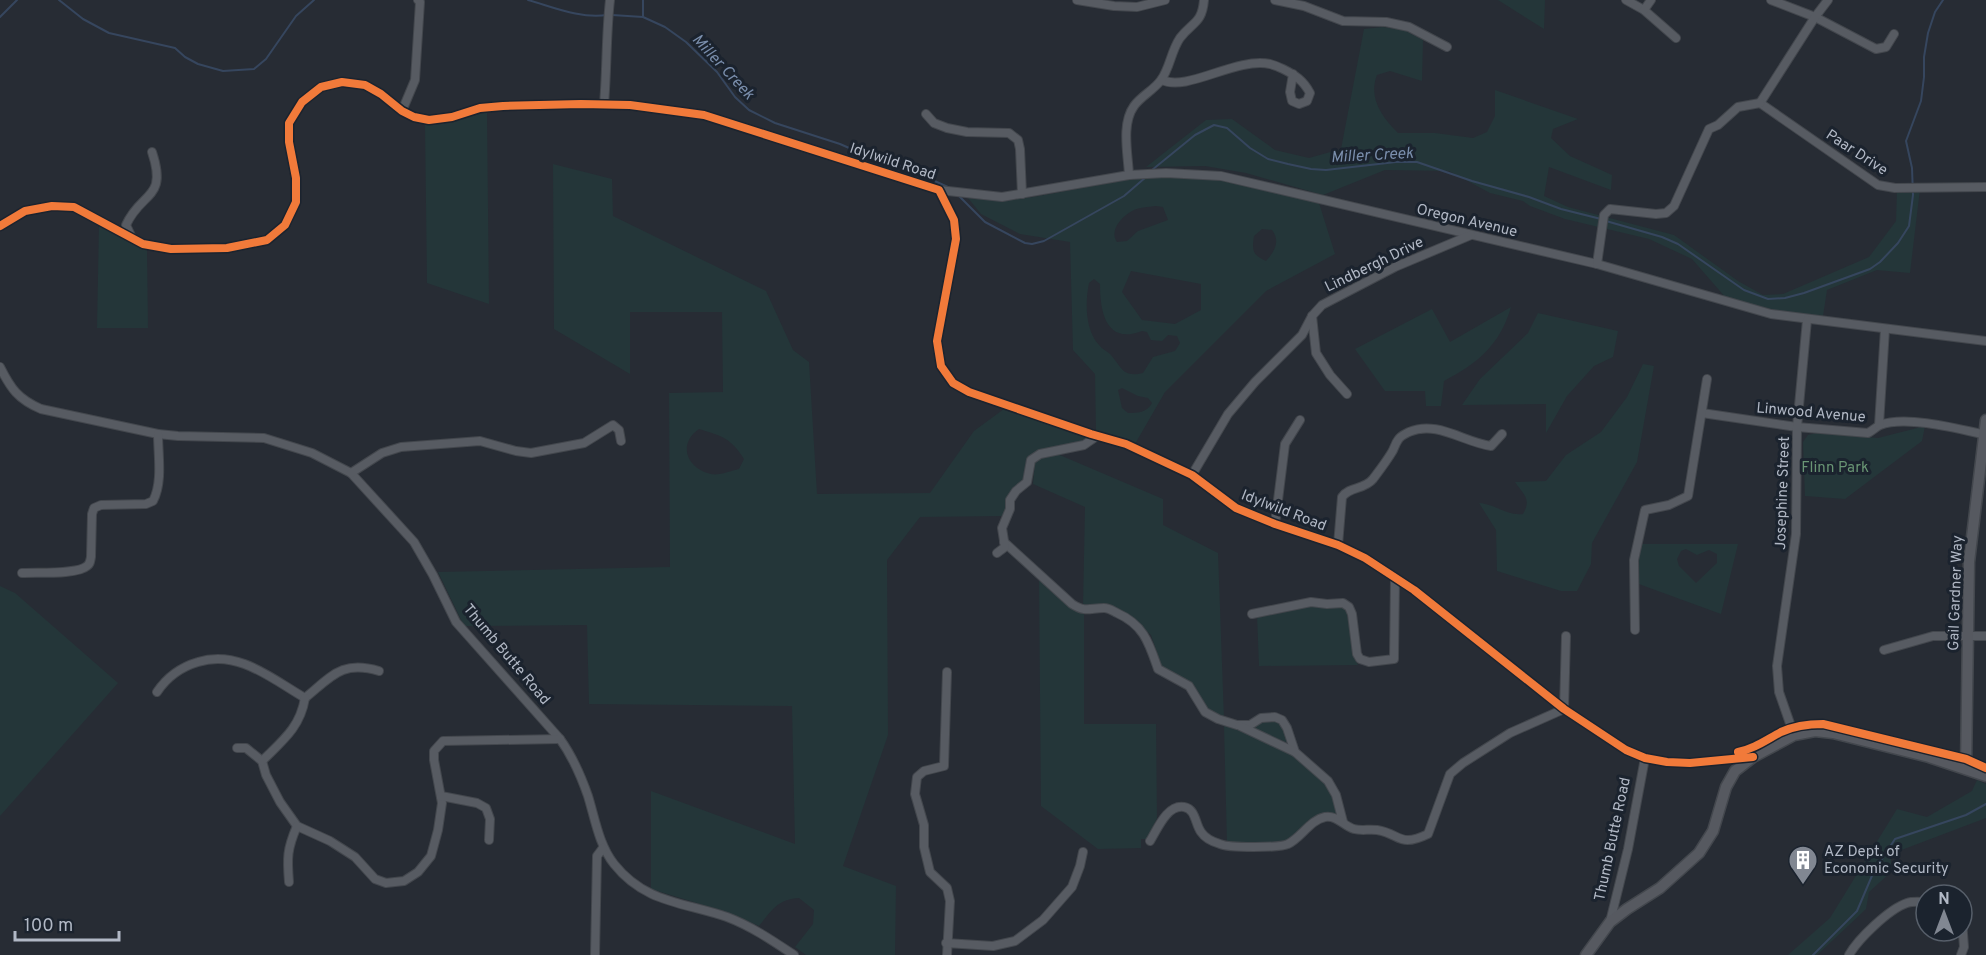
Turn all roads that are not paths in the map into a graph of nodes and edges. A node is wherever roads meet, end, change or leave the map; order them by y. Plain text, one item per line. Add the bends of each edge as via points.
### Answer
1 (418, 0) edge
2 (610, 0) edge
3 (1077, 0) edge
4 (1165, 0) edge
5 (1204, 0) edge
6 (1275, 0) edge
7 (1626, 0) edge
8 (1651, 0) edge
9 (1771, 0) edge
10 (1828, 0) edge
11 (1644, 10) junction
12 (1815, 16) junction
13 (1894, 34) dead end
14 (1676, 38) dead end
15 (1447, 46) dead end
16 (1293, 74) dead end
17 (1161, 80) junction
18 (1760, 103) junction
19 (604, 104) junction
20 (402, 111) junction
21 (926, 114) dead end
22 (152, 152) dead end
23 (1130, 175) junction
24 (1986, 187) edge
25 (939, 190) junction
26 (1022, 194) junction
27 (0, 226) edge
28 (1472, 234) junction
29 (132, 238) junction
30 (1597, 264) junction
31 (1312, 316) junction
32 (1808, 320) junction
33 (1885, 329) junction
34 (1986, 341) edge
35 (0, 367) edge
36 (1707, 379) dead end
37 (1347, 394) dead end
38 (1702, 413) junction
39 (1300, 420) dead end
40 (1986, 420) edge
41 (1879, 425) junction
42 (1797, 427) junction
43 (158, 434) junction
44 (1502, 434) dead end
45 (1985, 435) edge
46 (1097, 436) junction
47 (621, 441) dead end
48 (351, 473) junction
49 (1192, 475) junction
50 (1275, 524) junction
51 (1004, 542) junction
52 (1338, 545) junction
53 (997, 553) dead end
54 (22, 573) dead end
55 (1395, 578) junction
56 (1252, 614) dead end
57 (1635, 630) dead end
58 (1566, 636) dead end
59 (1968, 636) junction
60 (1986, 636) edge
61 (1884, 650) dead end
62 (379, 671) dead end
63 (946, 672) dead end
64 (157, 692) dead end
65 (305, 698) junction
66 (1564, 709) junction
67 (1237, 725) junction
68 (1794, 735) junction
69 (560, 739) junction
70 (237, 748) dead end
71 (1295, 752) junction
72 (1753, 757) junction
73 (1645, 758) junction
74 (262, 761) junction
75 (1966, 769) junction
76 (1986, 776) edge
77 (441, 796) junction
78 (1343, 822) junction
79 (297, 826) junction
80 (489, 840) dead end
81 (1150, 841) dead end
82 (603, 848) junction
83 (1083, 852) dead end
84 (289, 882) dead end
85 (1914, 903) edge
86 (1610, 922) junction
87 (946, 943) junction
88 (595, 955) edge
89 (794, 955) edge
90 (947, 955) edge
91 (1586, 955) edge
92 (1849, 955) edge

1 - 20 street via 415,80
2 - 19 street
3 - 4 street via 1137,8
5 - 17 street via 1197,23 1181,36
6 - 15 street via 1343,21 1410,27
7 - 11 street
8 - 11 street
9 - 12 street
10 - 12 street
11 - 14 street
12 - 13 street via 1876,49 1886,47
12 - 18 street
16 - 17 street via 1270,64 1246,63 1189,81
17 - 23 street via 1134,106 1127,121
18 - 24 street, Paar Drive via 1878,184 1894,188
18 - 30 street via 1738,106 1709,129 1674,206 1666,213 1610,209 1604,215
19 - 20 street, Idylwild Road via 480,108 429,120
19 - 25 street, Idylwild Road via 704,115
20 - 29 street, Idylwild Road via 365,85 342,82 321,87 302,102 289,123 297,202 285,225 267,240 227,248 171,249
21 - 26 street via 934,123 947,128 1009,133 1018,140
22 - 29 street via 157,181 126,225
23 - 26 street, Oregon Avenue
23 - 28 street, Oregon Avenue via 1166,172 1221,176
25 - 26 street, Oregon Avenue
25 - 46 street, Idylwild Road via 954,220 956,239 937,341 941,366 953,382 969,392
27 - 29 street, Idylwild Road via 25,211 74,207
28 - 30 street, Oregon Avenue
28 - 31 street, Lindbergh Drive via 1385,272 1322,305
30 - 32 street, Oregon Avenue via 1771,314
31 - 37 street via 1316,353
31 - 49 street, Lindbergh Drive via 1302,335 1228,414
32 - 33 street, Oregon Avenue
32 - 42 street, Josephine Street
33 - 34 street, Oregon Avenue
33 - 41 street
35 - 43 street, Thumb Butte Road via 11,389 41,409
36 - 38 street
38 - 42 street, Linwood Avenue
38 - 57 street via 1688,496 1645,510 1634,560
39 - 50 street via 1285,444
40 - 45 main road, Gail Gardner Way
41 - 42 street, Linwood Avenue via 1868,433
41 - 45 street, Linwood Avenue via 1927,423
42 - 68 street, Josephine Street via 1796,534 1777,666 1779,692
43 - 48 street, Thumb Butte Road via 264,438 312,453
43 - 54 street via 159,483 153,501 94,508 91,558 85,568
44 - 52 street via 1491,446 1439,429 1425,428 1399,437 1393,452 1366,487 1346,491 1342,497
45 - 59 main road, Gail Gardner Way via 1969,562
46 - 49 street, Idylwild Road via 1126,444
46 - 51 street via 1084,445 1040,454 1031,460 1027,482 1010,500 1002,528
47 - 48 street via 619,430 613,425 584,443 531,453 480,441 401,447 382,453
48 - 69 street, Thumb Butte Road via 414,542 456,622
49 - 50 street, Idylwild Road via 1236,508
50 - 52 street, Idylwild Road
51 - 53 street via 1005,547
51 - 67 street via 1081,610 1106,608 1129,618 1149,642 1158,669 1188,686 1205,712
52 - 55 street, Idylwild Road
55 - 56 street via 1394,659 1360,659 1352,614 1343,603 1311,602
55 - 66 street, Idylwild Road
58 - 66 street
59 - 60 street
59 - 61 street via 1934,636
59 - 75 main road, Gail Gardner Way
62 - 65 street via 348,667
63 - 87 street via 944,766 917,777 915,794 930,872 946,888 950,901
64 - 65 street via 189,664 228,658 248,665
65 - 74 street via 303,713 284,741
66 - 73 street, Idylwild Road
66 - 78 street via 1510,734 1450,774 1428,834 1414,841 1398,839 1378,830 1354,829
67 - 71 street
67 - 71 street via 1261,718 1282,720
68 - 72 main road
68 - 75 main road via 1833,733
69 - 77 street via 443,741 434,751
69 - 82 street, Thumb Butte Road via 579,773
70 - 74 street via 246,748
71 - 78 street via 1328,781
72 - 73 street, Idylwild Road via 1690,763
72 - 86 main road via 1735,771 1713,831 1699,853 1660,888
73 - 86 street, Thumb Butte Road
74 - 79 street via 280,802
75 - 76 main road
77 - 79 street via 431,856 404,881 386,883 375,879 355,857
77 - 80 street via 486,808
78 - 81 street via 1325,817 1287,845 1237,847 1207,838 1192,812 1185,807 1174,808
79 - 84 street via 287,852
82 - 88 street via 597,856
82 - 89 street, Thumb Butte Road via 614,864 654,897 728,918
83 - 87 street via 1072,887 1043,920 1015,941 993,946
85 - 92 street via 1899,907 1857,943
86 - 91 main road, Thumb Butte Road
87 - 90 street

